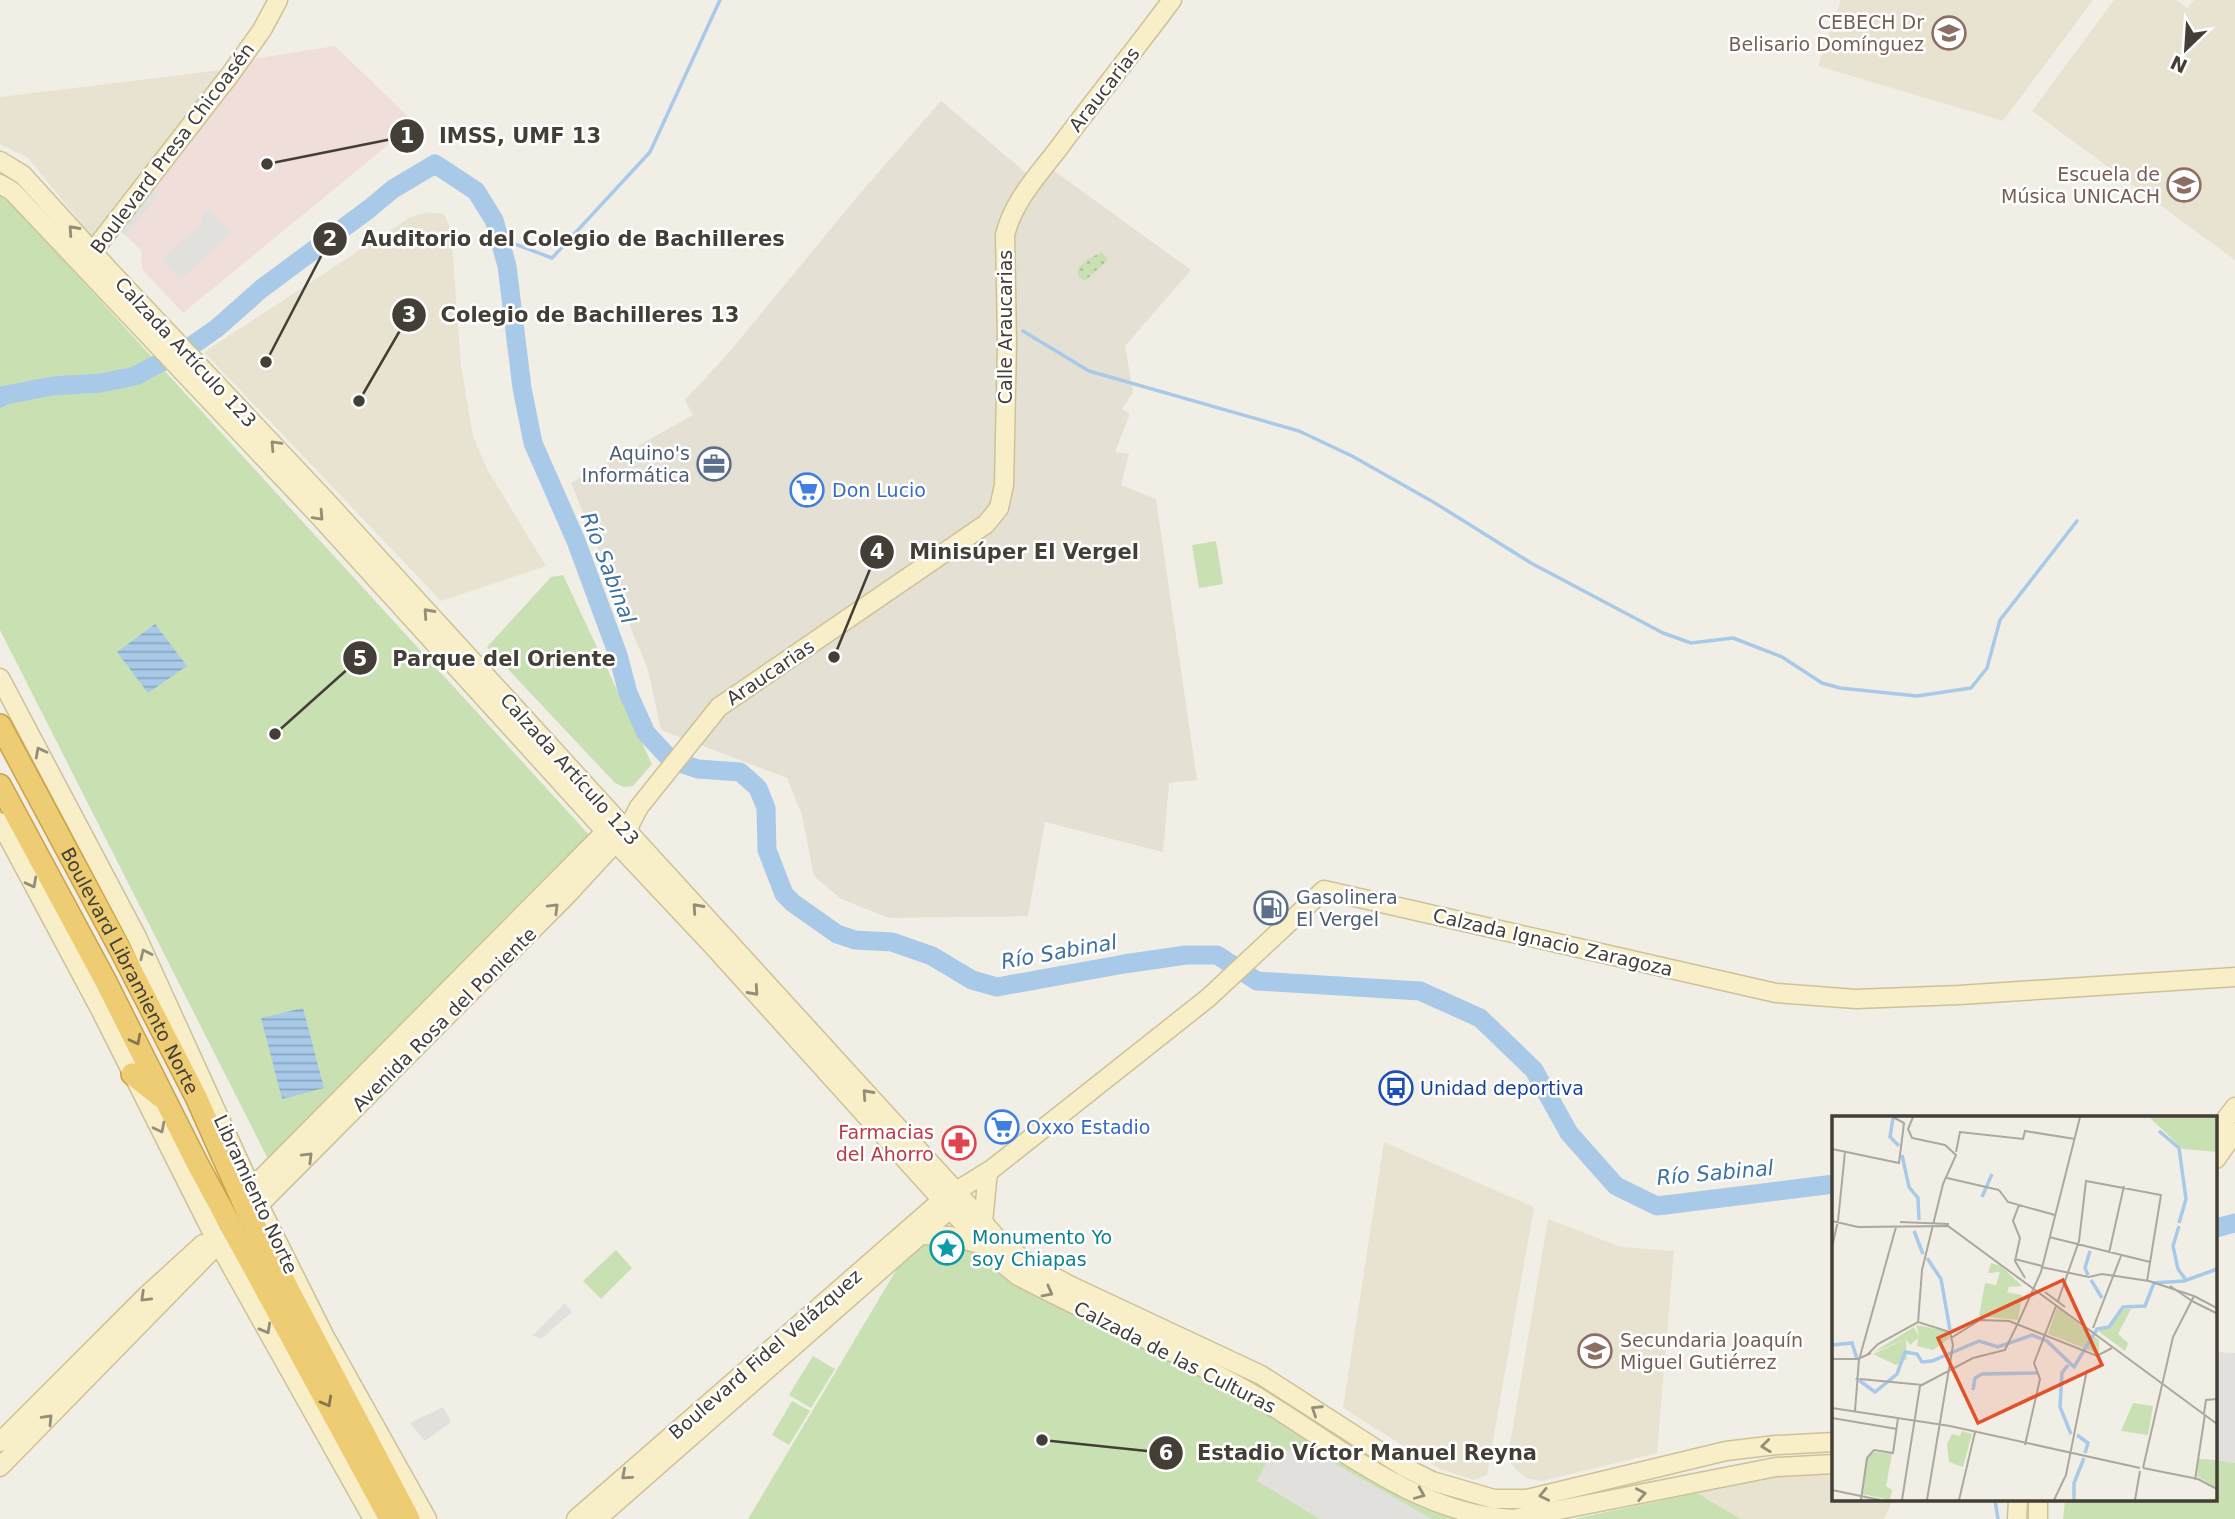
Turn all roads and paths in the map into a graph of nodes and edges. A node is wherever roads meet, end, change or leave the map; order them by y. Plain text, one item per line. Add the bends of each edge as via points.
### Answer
1 (278, 0) edge
2 (290, 0) edge
3 (1172, 0) edge
4 (262, 30) junction
5 (0, 161) edge
6 (1035, 177) joint
7 (0, 184) edge
8 (88, 259) junction
9 (1004, 485) joint
10 (0, 678) edge
11 (0, 725) edge
12 (0, 785) edge
13 (0, 822) edge
14 (616, 831) junction
15 (2235, 977) edge
16 (144, 995) junction
17 (166, 999) junction
18 (132, 1074) junction
19 (166, 1102) junction
20 (2235, 1107) edge
21 (2218, 1129) edge
22 (2235, 1132) edge
23 (2218, 1156) edge
24 (982, 1175) junction
25 (952, 1200) junction
26 (238, 1221) junction
27 (983, 1222) junction
28 (922, 1235) junction
29 (984, 1245) junction
30 (0, 1442) edge
31 (1832, 1442) edge
32 (1800, 1443) junction
33 (1832, 1464) edge
34 (1803, 1466) junction
35 (0, 1467) edge
36 (1455, 1513) edge
37 (1537, 1517) edge
38 (373, 1519) edge
39 (390, 1519) edge
40 (409, 1519) edge
41 (427, 1519) edge
42 (576, 1519) edge
43 (597, 1519) edge

1 - 4 street, Boulevard Presa Chicoasén
2 - 4 street, Boulevard Presa Chicoasén
3 - 6 street, Araucarias
4 - 8 street, Boulevard Presa Chicoasén
8 -> 5 street, Calzada Artículo 123 via 23,174
6 - 9 street, Calle Araucarias via 1012,213 1005,235
7 - 8 street, Calzada Artículo 123
8 - 14 street, Calzada Artículo 123 via 194,372 329,504
9 - 14 street, Araucarias via 999,508 986,524 719,707
17 -> 10 street, Libramiento Norte
11 - 16 highway, Boulevard Libramiento Norte
12 -> 19 highway, Boulevard Libramiento Norte
13 -> 18 street
14 - 25 street, Calzada Artículo 123
14 - 26 street, Avenida Rosa del Poniente
15 - 24 street, Calzada Ignacio Zaragoza via 1856,999 1776,993 1324,890 1218,988
16 - 17 highway
16 - 26 highway, Boulevard Libramiento Norte via 196,1097
17 - 26 street, Libramiento Norte
18 - 19 highway
18 -> 26 street
19 - 26 highway, Boulevard Libramiento Norte
20 - 21 street
22 - 23 street
24 - 25 street, Calzada Ignacio Zaragoza
24 - 27 street
25 - 27 street, Calzada de las Culturas
25 - 28 street, Boulevard Fidel Velázquez
25 - 29 street, Calzada de las Culturas
25 -> 42 street, Boulevard Fidel Velázquez
26 -> 30 street, Avenida Rosa del Poniente via 146,1296
35 -> 26 street, Avenida Rosa del Poniente
26 -> 38 street
26 -> 39 highway
26 - 40 highway
26 - 41 street, Libramiento Norte via 325,1337
32 -> 27 street, Calzada de las Culturas via 1726,1451 1527,1499 1494,1499 1432,1481 1404,1467 1261,1375 1029,1263 1000,1243
28 - 29 street
28 - 43 street, Boulevard Fidel Velázquez
29 -> 36 street, Calzada de las Culturas via 1018,1276 1242,1388 1407,1489
31 - 32 street, Calzada de las Culturas
32 - 34 street
33 - 34 street, Calzada de las Culturas
37 -> 34 street, Calzada de las Culturas via 1776,1467
36 - 37 street, Calzada de las Culturas

